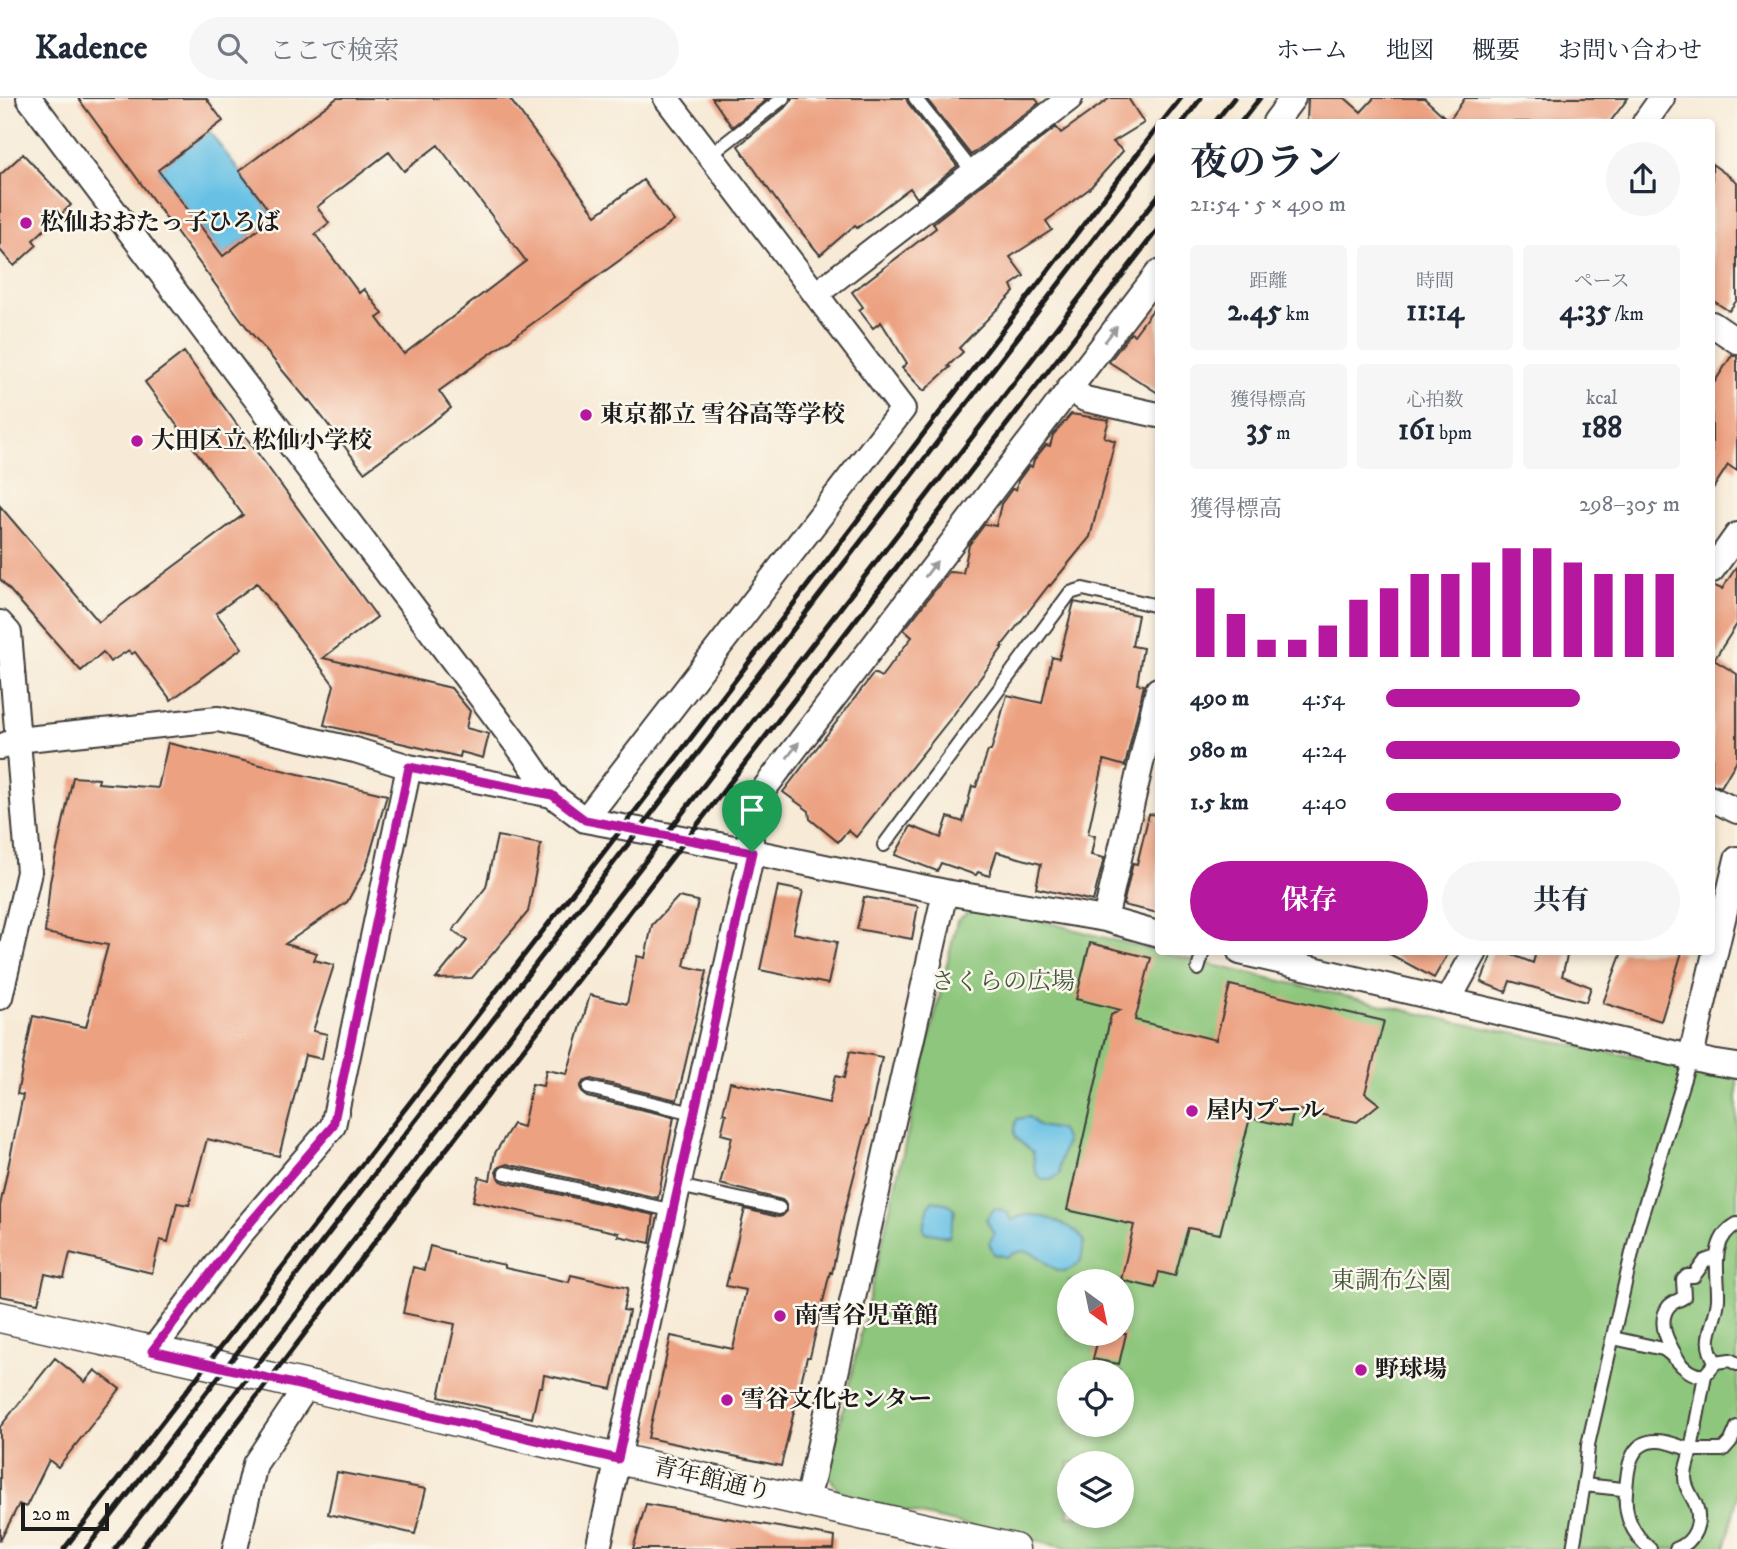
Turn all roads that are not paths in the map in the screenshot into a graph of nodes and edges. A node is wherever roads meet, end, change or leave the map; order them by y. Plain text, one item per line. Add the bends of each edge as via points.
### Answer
1 (29, 98) edge
2 (666, 98) edge
3 (783, 98) edge
4 (915, 98) edge
5 (1070, 98) edge
6 (1293, 98) edge
7 (1662, 98) edge
8 (1277, 119) edge
9 (1647, 119) edge
10 (709, 156) junction
11 (973, 173) junction
12 (1155, 277) edge
13 (816, 293) junction
14 (1069, 388) junction
15 (1155, 414) edge
16 (1737, 535) edge
17 (1715, 566) edge
18 (1155, 605) edge
19 (0, 623) edge
20 (1155, 703) edge
21 (9, 744) edge
22 (409, 767) junction
23 (552, 795) junction
24 (1715, 800) edge
25 (1737, 811) edge
26 (585, 820) junction
27 (884, 845) dead end
28 (752, 852) junction
29 (1737, 859) edge
30 (945, 892) junction
31 (1105, 919) junction
32 (1155, 932) edge
33 (1715, 953) edge
34 (1202, 955) edge
35 (1473, 955) edge
36 (1715, 955) edge
37 (1277, 956) edge
38 (1198, 969) dead end
39 (0, 997) edge
40 (1448, 1001) junction
41 (1691, 1056) junction
42 (1737, 1066) edge
43 (590, 1088) dead end
44 (694, 1113) junction
45 (505, 1173) dead end
46 (679, 1186) junction
47 (779, 1208) dead end
48 (674, 1212) junction
49 (1737, 1224) edge
50 (1716, 1257) junction
51 (0, 1317) edge
52 (1613, 1338) junction
53 (152, 1351) junction
54 (1716, 1362) junction
55 (1737, 1364) edge
56 (1682, 1366) junction
57 (1705, 1375) junction
58 (307, 1386) junction
59 (1737, 1427) edge
60 (1691, 1450) junction
61 (618, 1459) junction
62 (1584, 1485) junction
63 (1626, 1492) junction
64 (807, 1502) junction
65 (962, 1543) edge
66 (235, 1549) edge
67 (598, 1549) edge
68 (1014, 1549) edge
69 (1573, 1549) edge
70 (1650, 1549) edge
71 (1676, 1549) edge

1 - 23 street
2 - 10 street
3 - 10 lane
4 - 11 lane
5 - 11 street
6 - 8 street
7 - 9 street
10 - 13 street
11 - 13 street
14 -> 12 street
13 - 26 street via 903,409
14 - 15 street via 1085,398
28 -> 14 street via 748,810
16 - 17 street
18 - 27 lane via 1083,589 1070,593
19 - 21 street via 9,633
20 - 31 street
21 - 22 street via 218,719
21 - 39 street via 29,872
22 - 23 street
22 - 53 street via 333,1126 238,1237
23 - 26 street
24 - 25 street
26 - 28 street
28 - 30 street
28 - 44 street
29 - 33 street
30 - 31 street
30 - 64 street
31 - 32 street
34 - 38 lane
35 - 40 street
36 - 41 street
37 - 40 street
40 - 41 street
41 - 42 street
41 - 52 lane via 1638,1227
43 - 44 lane
44 - 46 street
45 - 48 lane
46 - 47 lane
46 - 48 street
48 - 61 street
49 - 50 lane via 1727,1230
50 - 54 lane via 1718,1301 1707,1342
50 - 56 lane via 1705,1261 1695,1276 1683,1280 1684,1297 1666,1313 1666,1339
51 - 53 street, 青年館通り
52 - 56 lane via 1670,1352
52 - 62 lane via 1588,1445
53 - 58 street, 青年館通り
54 - 55 lane
54 - 57 lane
56 - 57 lane
57 - 60 lane
58 - 61 street, 青年館通り
58 - 66 street via 255,1464
59 - 60 lane via 1723,1450
60 - 63 lane via 1658,1441 1644,1444 1633,1452
60 - 71 lane via 1685,1479 1699,1522 1695,1534
61 - 64 street, 青年館通り
61 - 67 street
62 - 63 lane
62 - 69 lane
63 - 70 lane via 1630,1524
64 - 65 street, 青年館通り
65 - 68 street, 青年館通り

